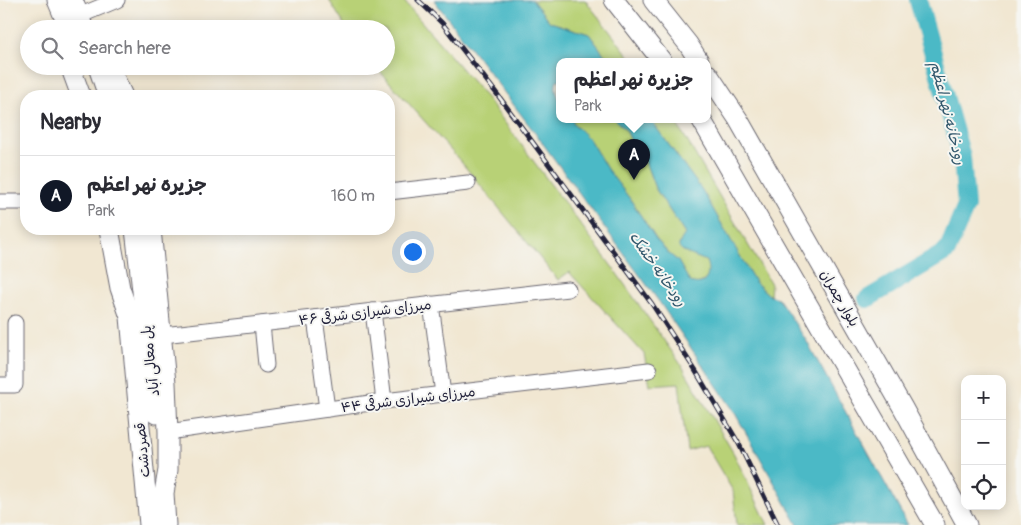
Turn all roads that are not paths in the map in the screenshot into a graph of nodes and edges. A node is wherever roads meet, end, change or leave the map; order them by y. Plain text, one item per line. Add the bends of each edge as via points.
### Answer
1 (46, 0) edge
2 (57, 0) edge
3 (117, 0) edge
4 (614, 0) edge
5 (653, 0) edge
6 (84, 14) edge
7 (54, 20) edge
8 (65, 20) edge
9 (660, 58) edge
10 (698, 58) edge
11 (73, 75) edge
12 (86, 75) edge
13 (101, 75) edge
14 (113, 75) edge
15 (711, 78) edge
16 (78, 90) edge
17 (90, 90) edge
18 (106, 90) edge
19 (120, 90) edge
20 (703, 123) edge
21 (468, 183) dead end
22 (395, 191) edge
23 (0, 202) edge
24 (20, 202) edge
25 (111, 235) edge
26 (122, 235) edge
27 (136, 235) edge
28 (152, 235) edge
29 (568, 289) dead end
30 (430, 304) junction
31 (373, 311) junction
32 (130, 317) junction
33 (315, 318) junction
34 (15, 323) dead end
35 (262, 324) junction
36 (163, 335) junction
37 (266, 365) dead end
38 (649, 370) dead end
39 (0, 385) edge
40 (443, 394) junction
41 (384, 401) junction
42 (327, 410) junction
43 (163, 429) junction
44 (164, 493) joint
45 (148, 525) edge
46 (166, 525) edge
47 (935, 525) edge
48 (967, 525) edge

1 - 7 main road
2 - 8 main road
3 - 6 street
4 - 9 main road
5 - 10 main road
11 - 16 main road
12 - 17 main road
13 - 18 main road
14 - 19 main road
15 - 48 main road, بلوار چمران via 738,119
20 - 47 main road
21 - 22 street
23 - 24 street
25 - 32 main road, قصردشت via 120,288
26 - 32 main road, پل معالی آباد
27 - 43 main road, پل معالی آباد
28 - 36 main road, قصردشت
29 - 30 street, ۴۶ میرزای شیرازی شرقی
30 - 31 street, ۴۶ میرزای شیرازی شرقی
30 - 40 street
31 - 33 street, ۴۶ میرزای شیرازی شرقی
31 - 41 street
32 - 45 main road, قصردشت
33 - 35 street, ۴۶ میرزای شیرازی شرقی
33 - 42 street
34 - 39 street via 15,385
35 - 36 street, ۴۶ میرزای شیرازی شرقی
35 - 37 street
36 - 43 main road, قصردشت
38 - 40 street, ۴۴ میرزای شیرازی شرقی
40 - 41 street, ۴۴ میرزای شیرازی شرقی
41 - 42 street, ۴۴ میرزای شیرازی شرقی
42 - 43 street, ۴۴ میرزای شیرازی شرقی
43 - 44 main road, پل معالی آباد
44 - 46 main road, قصردشت

